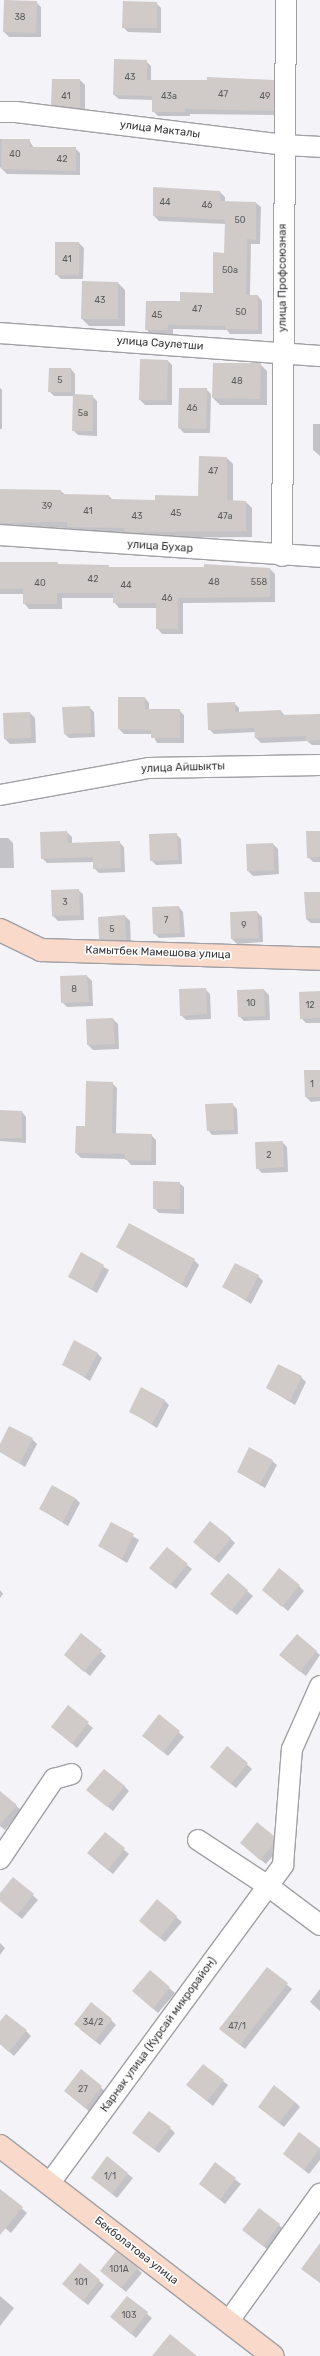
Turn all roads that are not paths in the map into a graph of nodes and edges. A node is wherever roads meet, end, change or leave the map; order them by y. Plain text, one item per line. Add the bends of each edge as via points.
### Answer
1 (286, 0) edge
2 (0, 112) edge
3 (284, 145) junction
4 (320, 147) edge
5 (0, 333) edge
6 (283, 353) junction
7 (320, 356) edge
8 (0, 535) edge
9 (282, 556) junction
10 (320, 557) edge
11 (320, 765) edge
12 (0, 795) edge
13 (0, 930) edge
14 (320, 959) edge
15 (320, 1686) edge
16 (71, 1774) dead end
17 (198, 1840) dead end
18 (0, 1859) edge
19 (268, 1886) junction
20 (320, 1925) edge
21 (0, 2146) edge
22 (49, 2184) junction
23 (320, 2194) edge
24 (228, 2322) junction
25 (273, 2356) edge

1 - 3 street, улица Профсоюзная
2 - 3 street, улица Макталы
3 - 4 street, улица Макталы
3 - 6 street, улица Профсоюзная
5 - 6 street, улица Саулетши
6 - 7 street, улица Саулетши
6 - 9 street, улица Профсоюзная
8 - 9 street, улица Бухар
9 - 10 street, улица Бухар
11 - 12 street, улица Айшыкты via 149,768
13 - 14 street, Камытбек Мамешова улица via 41,950
15 - 19 street, Карнак улица (Курсай микрорайон) via 292,1749 283,1865
16 - 18 street via 54,1779
17 - 19 street
19 - 20 street
19 - 22 street, Карнак улица (Курсай микрорайон)
21 - 22 street, Бекболатова улица
22 - 24 street, Бекболатова улица
23 - 24 street
24 - 25 street, Бекболатова улица

